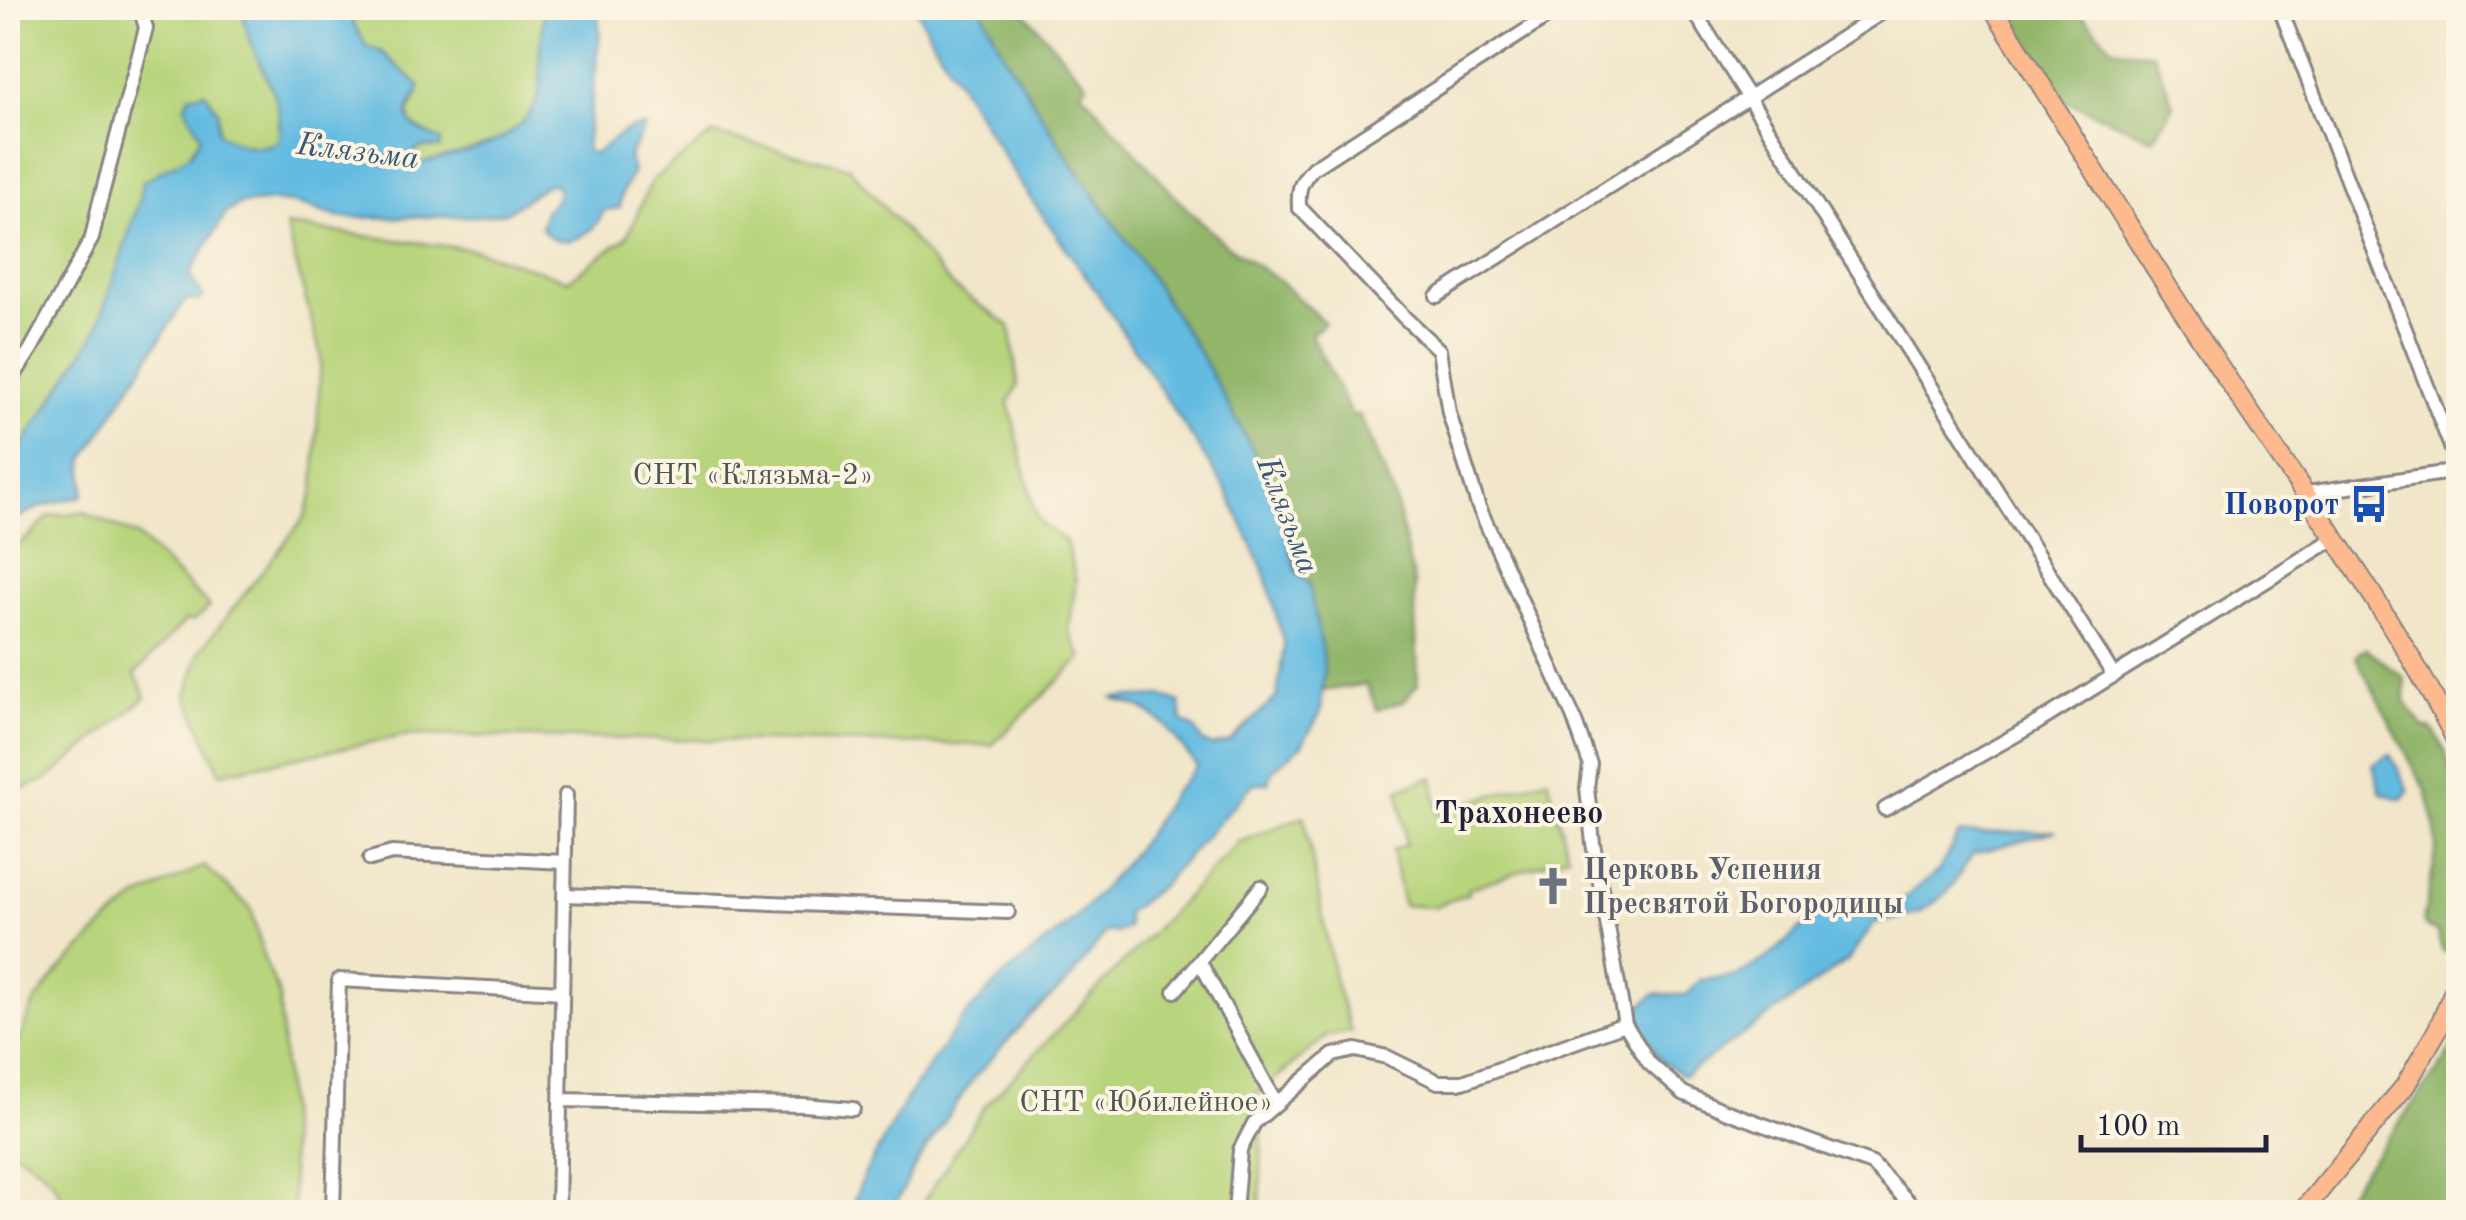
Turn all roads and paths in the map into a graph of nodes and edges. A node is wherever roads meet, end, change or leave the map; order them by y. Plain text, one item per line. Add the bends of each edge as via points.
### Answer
1 (136, 8) edge
2 (1561, 8) edge
3 (1692, 8) edge
4 (1889, 8) edge
5 (1993, 8) edge
6 (2280, 8) edge
7 (1750, 98) junction
8 (1437, 296) dead end
9 (8, 384) edge
10 (2458, 468) edge
11 (2307, 494) junction
12 (2335, 538) junction
13 (2114, 676) junction
14 (2458, 744) edge
15 (566, 795) dead end
16 (1885, 808) dead end
17 (370, 860) dead end
18 (564, 862) junction
19 (1260, 886) dead end
20 (564, 895) junction
21 (1008, 912) dead end
22 (1200, 962) junction
23 (2458, 981) edge
24 (1175, 991) dead end
25 (562, 992) junction
26 (1625, 1024) junction
27 (560, 1100) junction
28 (1276, 1103) junction
29 (852, 1109) dead end
30 (333, 1212) edge
31 (558, 1212) edge
32 (1235, 1212) edge
33 (1918, 1212) edge
34 (2302, 1212) edge

1 - 9 street via 146,28 92,238
2 - 26 street via 1313,168 1298,189 1300,208 1439,350 1448,413 1478,506 1590,764 1593,844
3 - 7 street
4 - 7 street
5 - 11 main road via 2215,361
6 - 10 street
7 - 8 street
7 - 13 street
10 - 11 street
11 - 12 main road
12 - 13 street
12 - 14 main road
13 - 16 street
15 - 18 street
17 - 18 street via 392,853
18 - 20 street
19 - 22 street
20 - 21 street
20 - 25 street
22 - 24 street
22 - 28 street
23 - 34 main road via 2405,1086
25 - 27 street
25 - 30 street via 339,980
26 - 28 street via 1463,1082 1438,1082 1356,1050 1334,1055
26 - 33 street via 1649,1063 1683,1092 1872,1164
27 - 29 street
27 - 31 street
28 - 32 street via 1254,1123 1240,1150

